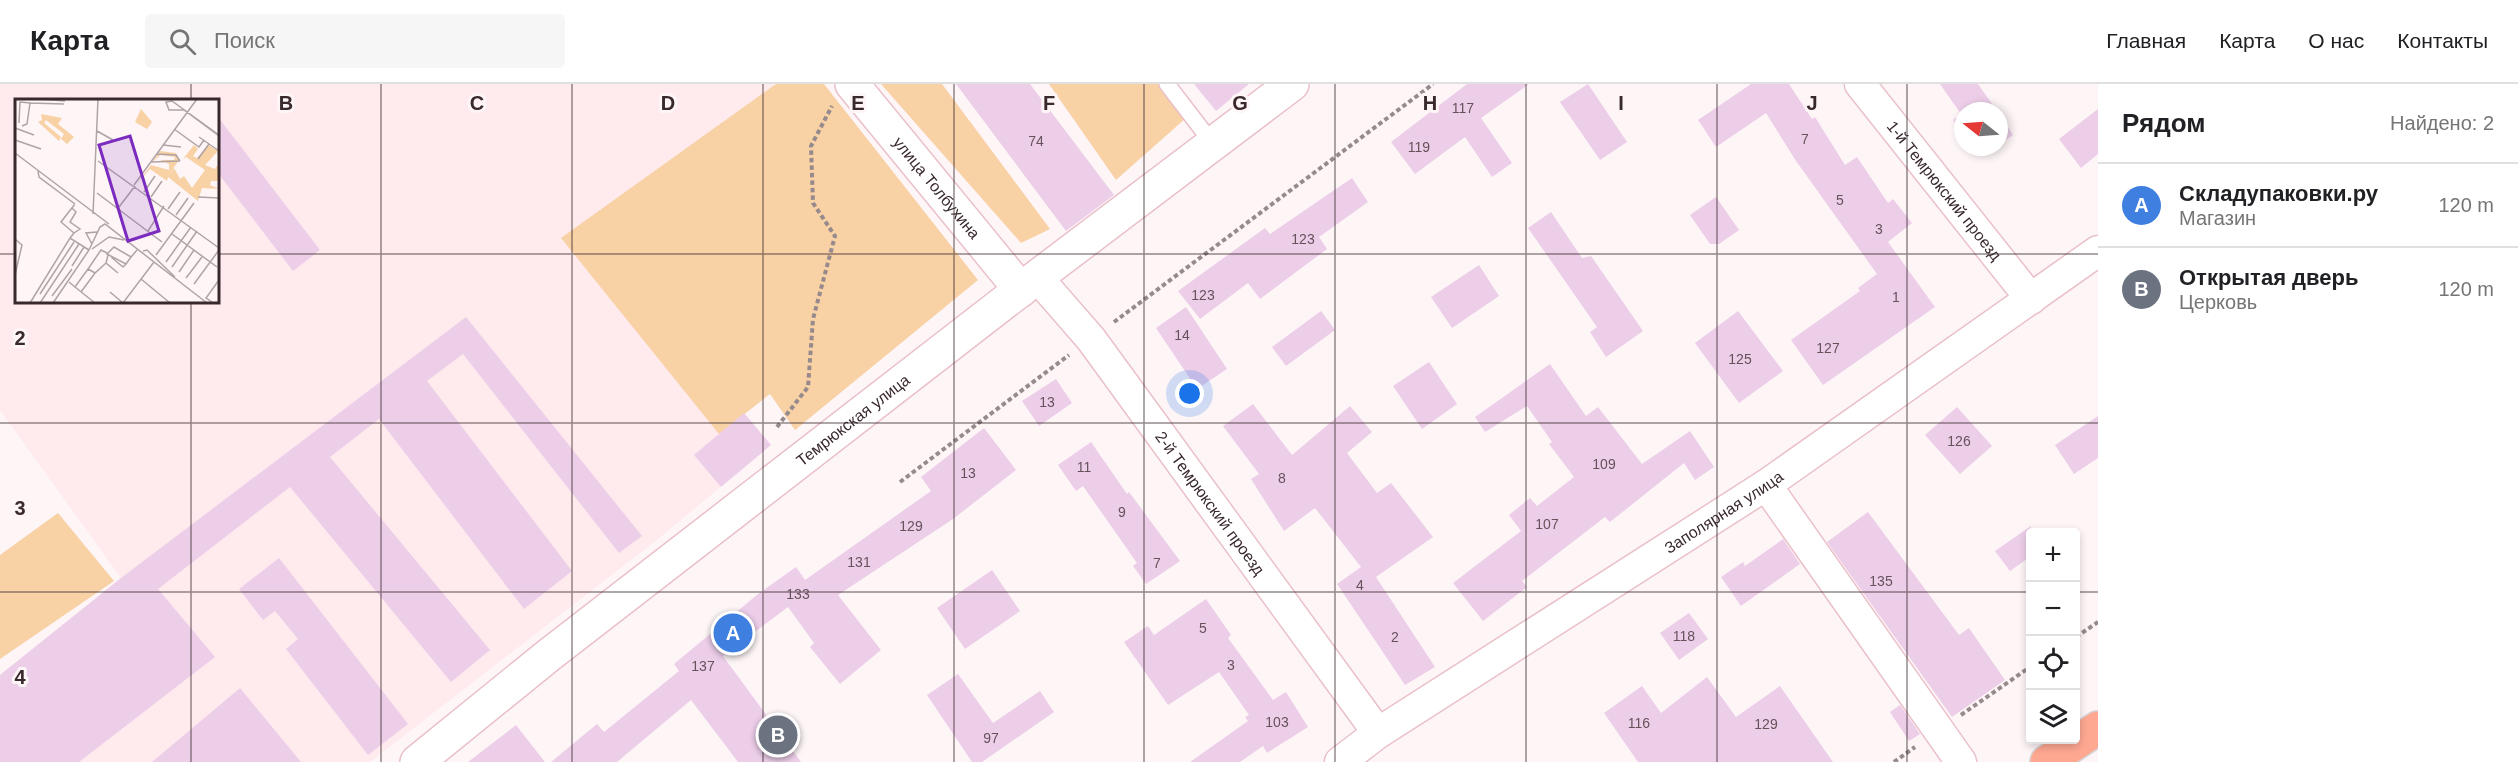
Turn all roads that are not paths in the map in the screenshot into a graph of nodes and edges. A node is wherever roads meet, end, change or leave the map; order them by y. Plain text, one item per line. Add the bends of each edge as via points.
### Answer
1 (1167, 84) edge
2 (1292, 84) edge
3 (1860, 84) edge
4 (844, 91) edge
5 (1213, 144) junction
6 (2098, 251) edge
7 (1029, 284) junction
8 (2031, 299) junction
9 (1766, 485) junction
10 (2098, 728) edge
11 (1378, 733) junction
12 (417, 762) edge
13 (1340, 762) edge
14 (1961, 762) edge
15 (2047, 762) edge

1 - 5 lane
2 - 5 street, Темрюкская улица
3 - 8 street, 1-й Темрюкский проезд
4 - 7 street, улица Толбухина
5 - 7 street, Темрюкская улица
6 - 8 street, Заполярная улица
7 - 11 street, 2-й Темрюкский проезд via 1091,339
7 - 12 street, Темрюкская улица via 549,655
8 - 9 street, Заполярная улица
9 - 11 street, Заполярная улица
9 - 14 street
10 - 15 highway
11 - 13 street, Заполярная улица

